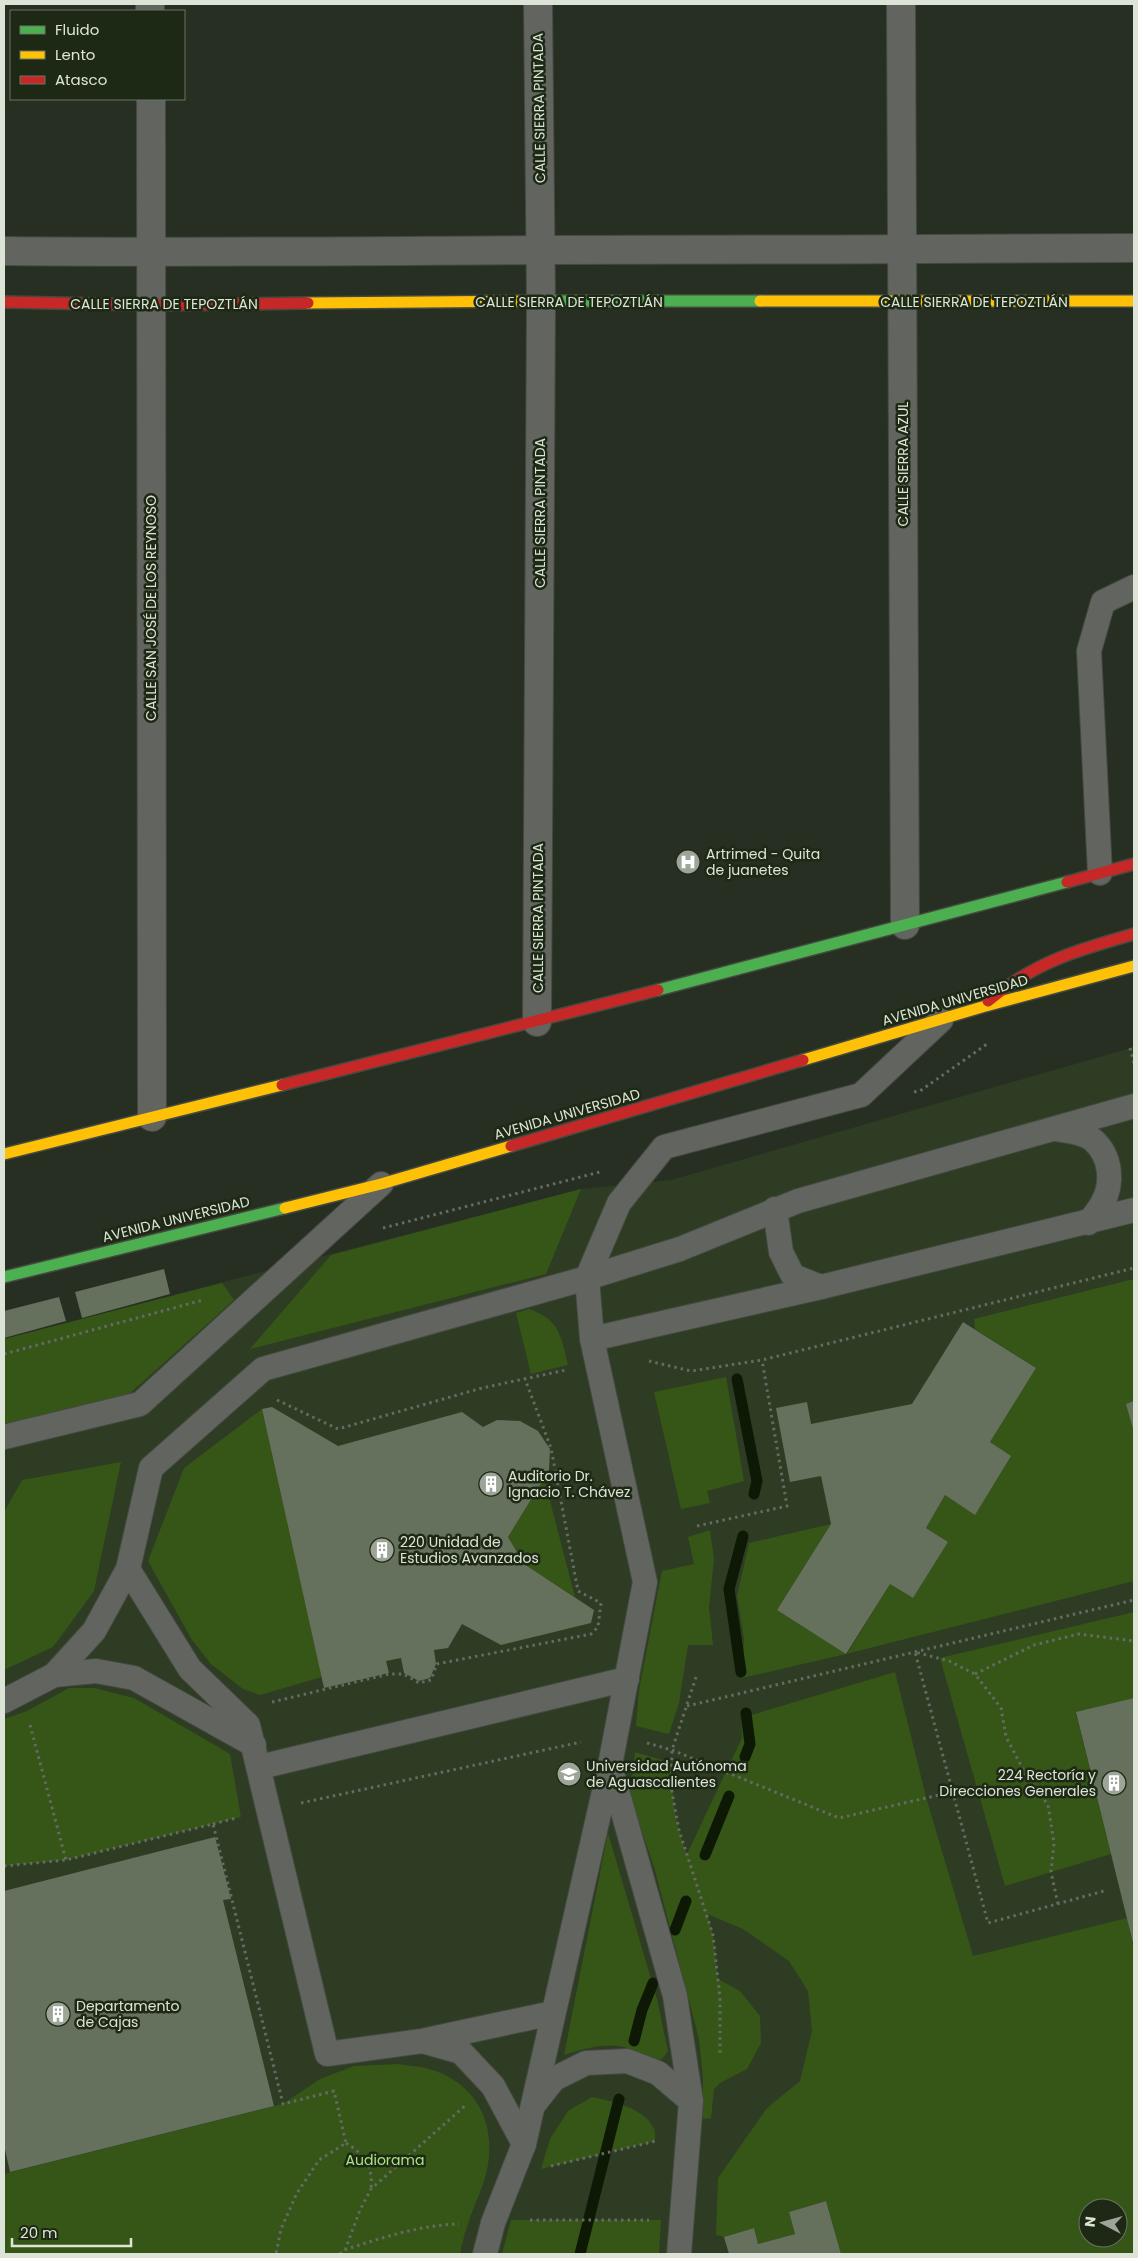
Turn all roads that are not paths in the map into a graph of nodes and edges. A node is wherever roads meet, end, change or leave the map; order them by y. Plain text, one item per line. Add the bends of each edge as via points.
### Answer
1 (538, 4) edge
2 (901, 4) edge
3 (151, 100) edge
4 (1134, 248) edge
5 (540, 250) junction
6 (4, 251) edge
7 (902, 251) junction
8 (152, 253) junction
9 (541, 301) junction
10 (4, 302) edge
11 (902, 302) junction
12 (1134, 302) edge
13 (151, 305) junction
14 (1134, 587) edge
15 (1134, 864) edge
16 (1100, 873) junction
17 (905, 925) junction
18 (1134, 934) edge
19 (1134, 966) edge
20 (982, 1007) junction
21 (941, 1020) junction
22 (537, 1022) junction
23 (1134, 1106) edge
24 (152, 1117) junction
25 (1052, 1129) junction
26 (4, 1154) edge
27 (381, 1184) junction
28 (775, 1209) junction
29 (1134, 1210) edge
30 (1088, 1223) junction
31 (4, 1277) edge
32 (587, 1278) junction
33 (821, 1287) junction
34 (592, 1339) junction
35 (4, 1437) edge
36 (128, 1568) junction
37 (54, 1675) junction
38 (627, 1679) junction
39 (4, 1702) edge
40 (254, 1746) junction
41 (610, 1765) junction
42 (553, 2013) junction
43 (422, 2041) junction
44 (691, 2101) junction
45 (532, 2108) junction
46 (524, 2144) junction
47 (485, 2254) edge
48 (679, 2254) edge

1 - 5 street, CALLE SIERRA PINTADA
2 - 7 street, CALLE SIERRA AZUL
3 - 8 street, CALLE SAN JOSÉ DE LOS REYNOSO
4 - 7 street
5 - 7 street
5 - 8 street
5 - 9 street, CALLE SIERRA PINTADA
6 - 8 street
7 - 11 street, CALLE SIERRA AZUL
8 - 13 street, CALLE SAN JOSÉ DE LOS REYNOSO
9 - 11 main road, CALLE SIERRA DE TEPOZTLÁN
9 - 13 main road, CALLE SIERRA DE TEPOZTLÁN
9 - 22 street, CALLE SIERRA PINTADA
10 - 13 main road, CALLE SIERRA DE TEPOZTLÁN
11 - 12 main road, CALLE SIERRA DE TEPOZTLÁN
11 - 17 street, CALLE SIERRA AZUL
13 - 24 street, CALLE SAN JOSÉ DE LOS REYNOSO
14 - 16 lane via 1103,602 1089,651
15 - 16 main road
16 - 17 main road
17 - 22 main road
18 - 20 main road via 1050,959 1004,986
19 - 20 main road, AVENIDA UNIVERSIDAD
20 - 21 main road, AVENIDA UNIVERSIDAD
21 - 27 main road, AVENIDA UNIVERSIDAD
21 - 32 lane via 860,1095 664,1147 620,1203
22 - 24 main road
23 - 25 lane
24 - 26 main road
25 - 28 lane
25 - 30 lane via 1072,1131 1092,1140 1106,1156 1110,1178 1103,1203
27 - 31 main road, AVENIDA UNIVERSIDAD
27 - 35 lane via 140,1404
28 - 32 lane via 680,1249
28 - 33 lane via 781,1252 794,1276
29 - 30 lane
30 - 33 lane
32 - 34 lane
32 - 36 lane via 263,1369 151,1468
33 - 34 lane
34 - 38 lane via 645,1582
36 - 37 lane via 94,1631
36 - 40 lane via 190,1669
37 - 39 lane
37 - 40 lane via 96,1671 134,1678
38 - 40 lane
38 - 41 lane
40 - 43 lane via 328,2054
41 - 42 lane
41 - 44 lane via 675,1996
42 - 43 lane
42 - 45 lane
43 - 46 lane via 461,2052 493,2086
44 - 45 lane via 658,2073 627,2061 586,2063 554,2079
44 - 48 lane
45 - 46 lane
46 - 47 lane via 493,2223

